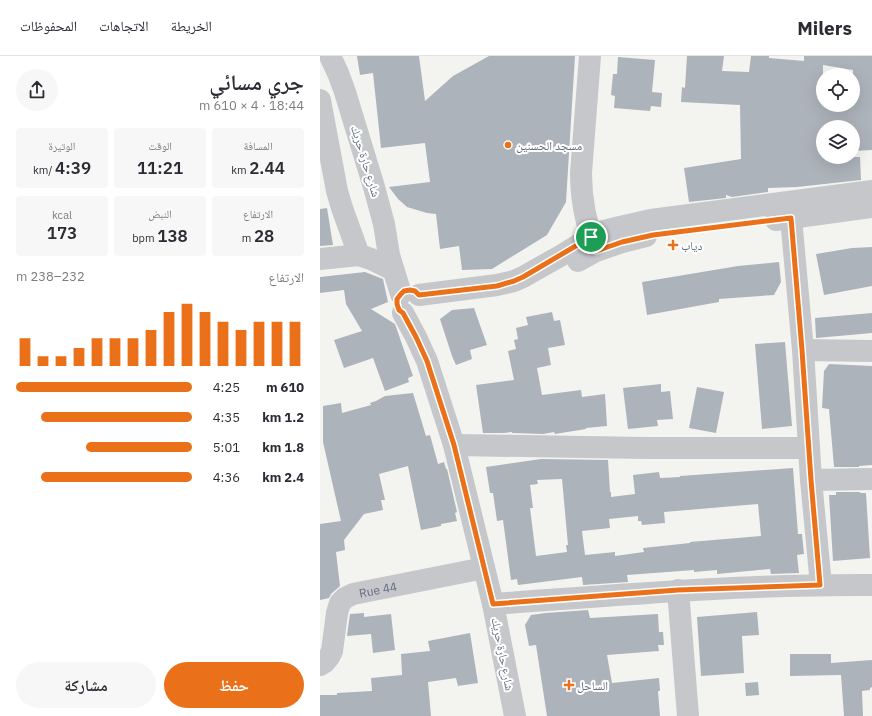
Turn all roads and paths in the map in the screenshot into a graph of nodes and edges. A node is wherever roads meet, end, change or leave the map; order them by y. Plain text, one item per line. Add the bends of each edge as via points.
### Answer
1 (330, 56) edge
2 (590, 56) edge
3 (320, 100) edge
4 (872, 191) edge
5 (872, 207) edge
6 (791, 218) junction
7 (593, 244) junction
8 (359, 255) junction
9 (320, 259) edge
10 (393, 270) junction
11 (413, 304) junction
12 (802, 350) junction
13 (872, 351) edge
14 (454, 445) junction
15 (809, 448) junction
16 (872, 479) edge
17 (811, 480) junction
18 (484, 568) junction
19 (820, 585) junction
20 (872, 585) edge
21 (678, 590) junction
22 (493, 604) junction
23 (320, 665) edge
24 (515, 716) edge
25 (688, 716) edge

1 - 10 street, شارع حارة حريك via 345,92 374,187
2 - 7 street via 581,190
3 - 8 street via 337,191
4 - 7 street via 652,220 604,231
5 - 6 street
6 - 7 street
6 - 12 street
7 - 11 street via 514,281
8 - 9 street
8 - 10 street
10 - 11 street, شارع حارة حريك
11 - 14 street, شارع حارة حريك via 427,361
12 - 13 street
12 - 15 street
14 - 15 street
14 - 18 street, شارع حارة حريك
15 - 17 street
16 - 17 street
17 - 19 street
18 - 22 street, شارع حارة حريك
18 - 23 street, Rue 44 via 353,594 345,598 337,612 330,657
19 - 20 street
19 - 21 street
21 - 22 street
21 - 25 street
22 - 24 street, شارع حارة حريك

